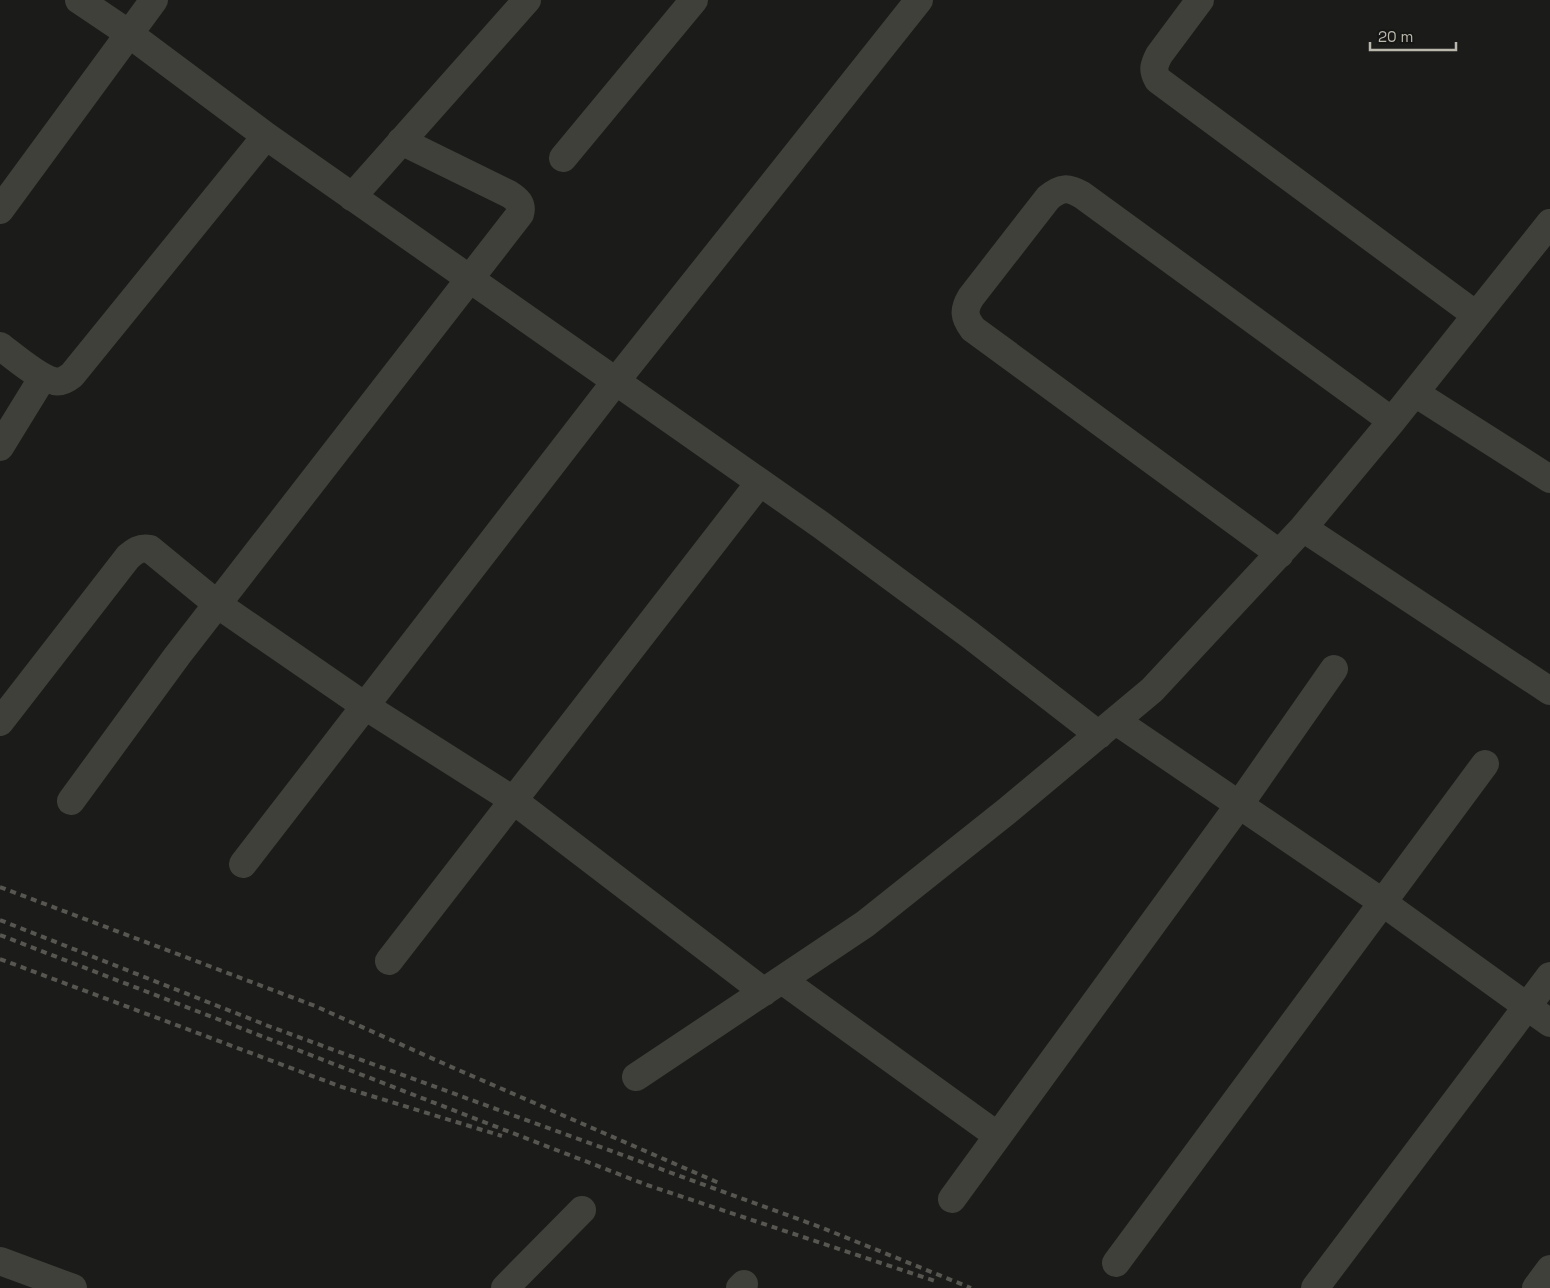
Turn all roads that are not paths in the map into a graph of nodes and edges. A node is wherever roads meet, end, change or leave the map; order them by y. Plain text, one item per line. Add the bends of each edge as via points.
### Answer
1 (79, 0) edge
2 (154, 0) edge
3 (526, 0) edge
4 (694, 0) edge
5 (919, 0) edge
6 (1200, 0) edge
7 (128, 33) junction
8 (266, 136) junction
9 (401, 141) junction
10 (564, 158) dead end
11 (352, 197) junction
12 (0, 210) edge
13 (1550, 223) edge
14 (470, 278) junction
15 (1476, 315) junction
16 (0, 346) edge
17 (43, 377) junction
18 (616, 381) junction
19 (1415, 393) junction
20 (1392, 422) junction
21 (0, 447) edge
22 (1550, 479) edge
23 (760, 482) junction
24 (1303, 528) junction
25 (1280, 554) junction
26 (217, 604) junction
27 (1334, 669) dead end
28 (1550, 691) edge
29 (365, 706) junction
30 (3, 713) edge
31 (1108, 728) junction
32 (1485, 764) dead end
33 (513, 800) junction
34 (71, 801) dead end
35 (1240, 805) junction
36 (242, 864) dead end
37 (1382, 902) junction
38 (389, 961) dead end
39 (1550, 976) edge
40 (773, 986) junction
41 (1528, 1006) junction
42 (1550, 1023) edge
43 (636, 1077) dead end
44 (998, 1136) junction
45 (952, 1199) dead end
46 (582, 1210) dead end
47 (0, 1261) edge
48 (1116, 1263) dead end
49 (1550, 1269) edge
50 (73, 1288) edge
51 (505, 1288) edge
52 (1315, 1288) edge
53 (1536, 1288) edge

1 - 7 street
2 - 7 street
3 - 9 street
4 - 10 street
5 - 18 street
6 - 15 street via 1154,64 1153,72 1158,80
7 - 8 street
7 - 12 street
8 - 11 street
8 - 17 street via 82,366 64,381 54,382
9 - 11 street
9 - 14 street via 510,194 520,204 522,208 516,221
11 - 14 street
13 - 15 street
14 - 18 street
14 - 26 street
15 - 19 street
16 - 17 street
17 - 21 street
18 - 23 street
18 - 29 street
19 - 20 street
19 - 22 street
20 - 24 street
20 - 25 street via 1082,195 1064,188 1048,198 970,297 965,306 966,320 973,329
23 - 31 street via 970,635
23 - 33 street
24 - 25 street
24 - 28 street
25 - 31 street via 1152,690
26 - 29 street
26 - 30 street via 150,548 135,550
26 - 34 street
27 - 35 street
29 - 33 street
29 - 36 street
31 - 35 street
31 - 40 street via 865,924
32 - 37 street
33 - 38 street
33 - 40 street
35 - 37 street
35 - 44 street
37 - 41 street
37 - 48 street
39 - 41 street
40 - 43 street
40 - 44 street
41 - 42 street
41 - 52 street
44 - 45 street
46 - 51 street
47 - 50 street
49 - 53 street

